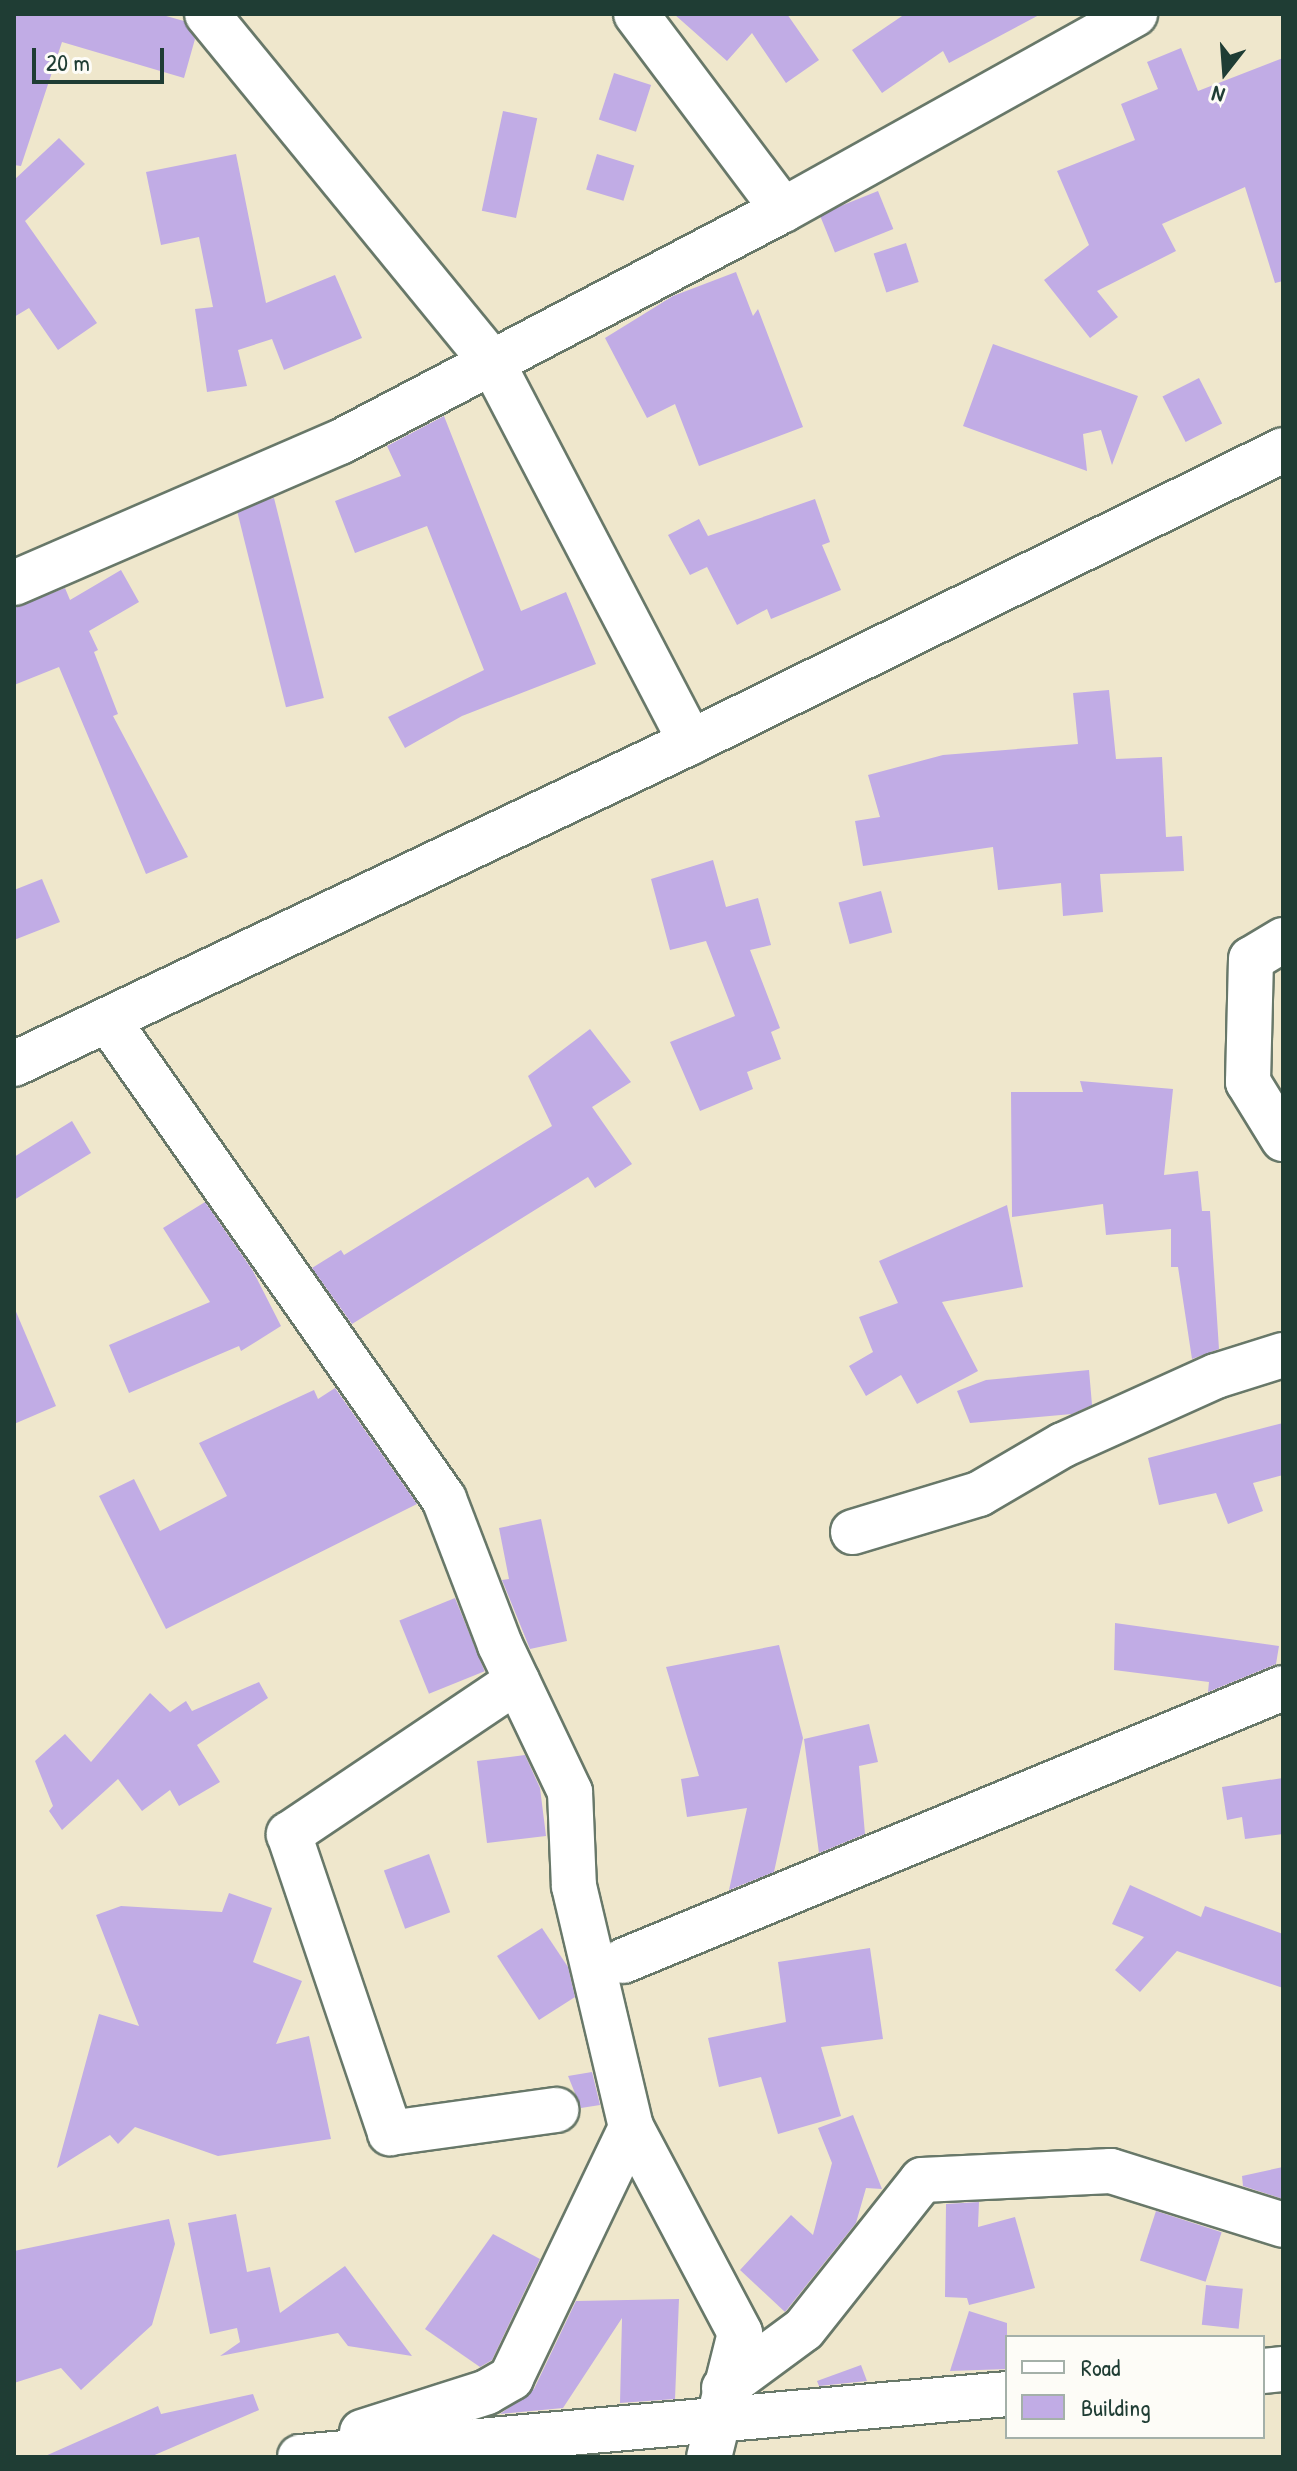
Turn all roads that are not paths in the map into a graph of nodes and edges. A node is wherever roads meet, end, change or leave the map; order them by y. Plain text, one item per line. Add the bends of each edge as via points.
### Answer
1 (207, 14) edge
2 (636, 14) edge
3 (1135, 14) edge
4 (783, 210) junction
5 (492, 362) junction
6 (1283, 450) edge
7 (14, 583) edge
8 (691, 742) junction
9 (1283, 940) edge
10 (109, 1022) junction
11 (14, 1064) edge
12 (1283, 1139) edge
13 (1283, 1355) edge
14 (853, 1532) dead end
15 (517, 1681) junction
16 (1283, 1688) edge
17 (623, 1961) dead end
18 (556, 2110) dead end
19 (631, 2127) junction
20 (1283, 2225) edge
21 (724, 2388) junction
22 (1005, 2394) edge
23 (275, 2457) edge
24 (300, 2457) edge
25 (709, 2457) edge

1 - 5 street
2 - 4 street
3 - 4 street
4 - 5 street
5 - 7 street via 340,442
5 - 8 street
6 - 8 street
8 - 10 street
9 - 12 street via 1251,959 1248,1082
10 - 11 street
10 - 15 street via 444,1499
13 - 14 street via 1216,1376 1063,1445 979,1494
15 - 18 street via 289,1834 390,2133
15 - 19 street via 570,1792 574,1886
16 - 17 street
19 - 21 street via 740,2333
19 - 23 street via 511,2378 409,2419
20 - 21 street via 1111,2171 922,2180 804,2329
21 - 25 street
22 - 24 street

